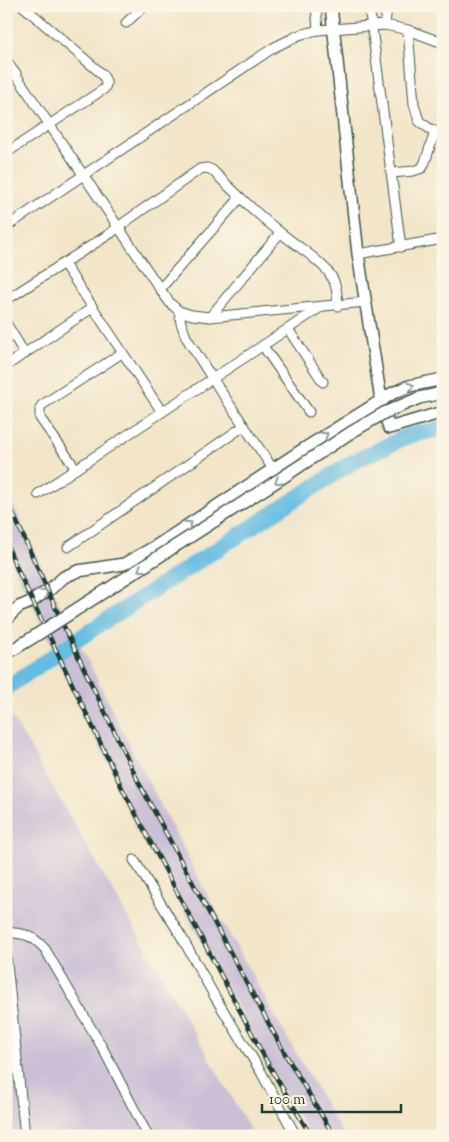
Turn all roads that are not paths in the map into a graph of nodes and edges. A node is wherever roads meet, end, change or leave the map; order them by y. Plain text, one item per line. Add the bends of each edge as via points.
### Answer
1 (23, 6) edge
2 (144, 6) edge
3 (316, 6) edge
4 (331, 6) edge
5 (369, 6) edge
6 (387, 6) edge
7 (126, 23) dead end
8 (385, 25) junction
9 (371, 26) junction
10 (334, 28) junction
11 (318, 30) junction
12 (408, 30) junction
13 (443, 43) edge
14 (6, 60) edge
15 (16, 73) junction
16 (6, 79) edge
17 (49, 125) junction
18 (439, 133) edge
19 (6, 153) edge
20 (392, 173) junction
21 (83, 174) junction
22 (240, 198) junction
23 (6, 226) edge
24 (118, 226) junction
25 (280, 233) junction
26 (443, 239) edge
27 (401, 247) junction
28 (358, 254) junction
29 (64, 264) junction
30 (160, 290) junction
31 (6, 300) edge
32 (366, 302) junction
33 (338, 306) junction
34 (321, 307) junction
35 (92, 308) junction
36 (179, 311) junction
37 (210, 317) junction
38 (6, 322) edge
39 (288, 329) junction
40 (262, 346) junction
41 (122, 353) junction
42 (25, 354) junction
43 (6, 366) edge
44 (212, 378) junction
45 (443, 379) edge
46 (323, 382) dead end
47 (443, 393) edge
48 (381, 400) junction
49 (162, 412) junction
50 (309, 412) dead end
51 (443, 412) edge
52 (244, 426) junction
53 (76, 469) junction
54 (274, 469) junction
55 (38, 494) dead end
56 (68, 547) dead end
57 (6, 621) edge
58 (6, 654) edge
59 (134, 860) dead end
60 (6, 932) edge
61 (6, 954) edge
62 (25, 1136) edge
63 (148, 1136) edge
64 (296, 1136) edge

1 - 17 street via 106,79 104,89
2 - 7 street
3 - 11 street
4 - 10 street
5 - 9 street
6 - 8 street
8 - 9 street
8 - 12 street
9 - 10 street
9 - 20 street
10 - 11 street
10 - 28 street
11 - 21 street via 273,48
12 - 13 street
12 - 18 street via 414,104 419,121
14 - 15 street
15 - 16 street
15 - 17 street
17 - 19 street
17 - 21 street
18 - 20 street via 422,168
20 - 27 street
21 - 23 street
21 - 24 street
22 - 24 street via 212,170 200,169
22 - 25 street
22 - 30 street
24 - 29 street
24 - 30 street
25 - 33 street via 328,272 337,288
25 - 37 street
26 - 27 street
27 - 28 street
28 - 32 street
29 - 31 street
29 - 35 street
30 - 36 street
32 - 33 street
32 - 48 street
33 - 34 street
34 - 37 street
34 - 39 street
35 - 41 street
35 - 42 street
36 - 37 street
36 - 44 street via 186,337
38 - 42 street
39 - 40 street
39 - 46 street
40 - 44 street
40 - 50 street
41 - 49 street
41 - 53 street via 40,409 40,418
42 - 43 street
44 - 49 street
44 - 52 street
48 -> 45 street via 409,386
47 -> 58 street, bridge via 419,398 350,432
48 - 51 street via 389,428
54 -> 48 street
49 - 53 street
52 - 54 street
52 - 56 street
53 - 55 street
57 -> 54 street via 19,607 33,601 64,577 78,571 130,561
59 - 64 street
60 - 63 street via 36,939 45,949 102,1047
61 - 62 street

